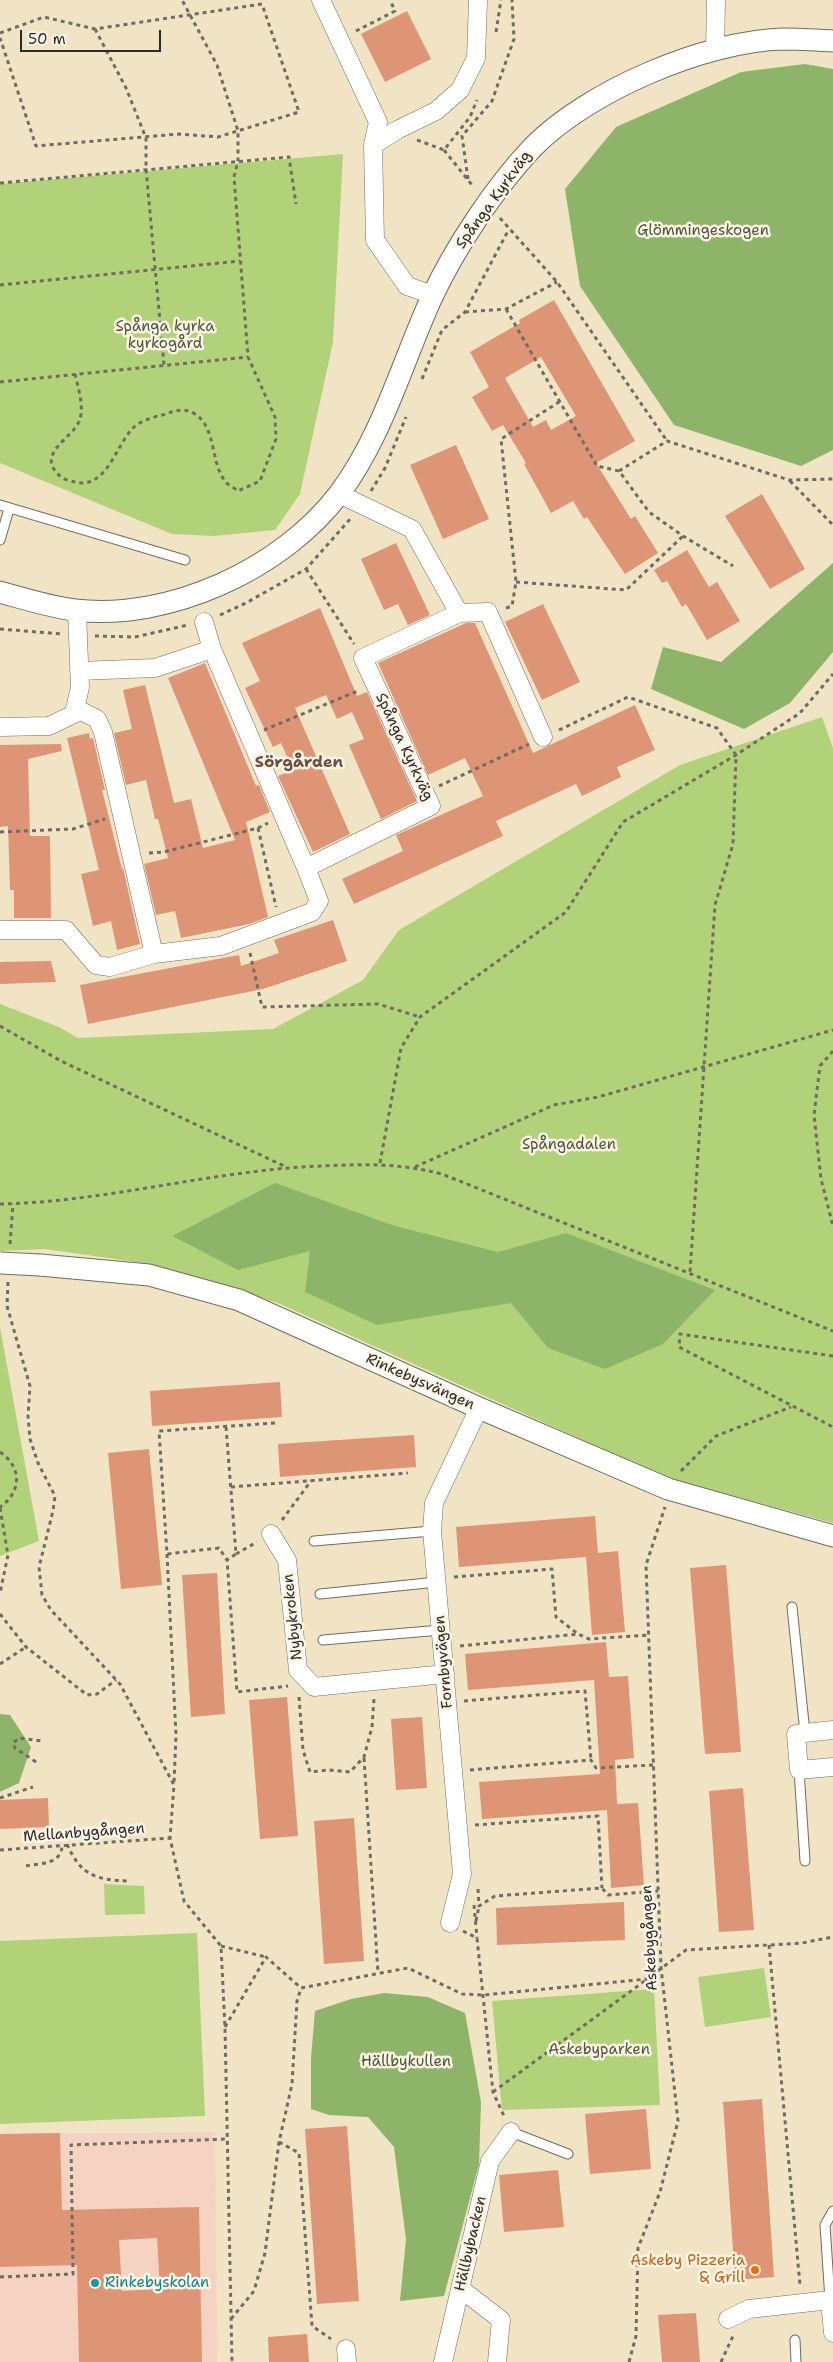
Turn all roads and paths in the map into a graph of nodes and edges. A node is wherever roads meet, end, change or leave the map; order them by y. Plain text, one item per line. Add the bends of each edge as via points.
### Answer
1 (182, 0) edge
2 (321, 0) edge
3 (390, 0) edge
4 (478, 0) edge
5 (512, 0) edge
6 (716, 0) edge
7 (188, 13) junction
8 (95, 28) junction
9 (0, 33) edge
10 (0, 38) edge
11 (339, 40) junction
12 (833, 41) edge
13 (714, 50) junction
14 (238, 131) junction
15 (146, 138) junction
16 (373, 145) junction
17 (444, 150) dead end
18 (238, 161) junction
19 (146, 169) junction
20 (468, 179) junction
21 (0, 183) edge
22 (472, 185) dead end
23 (296, 204) dead end
24 (499, 216) dead end
25 (509, 229) junction
26 (240, 261) junction
27 (155, 268) junction
28 (556, 282) junction
29 (0, 285) edge
30 (433, 296) junction
31 (506, 309) junction
32 (465, 312) junction
33 (248, 357) junction
34 (164, 365) junction
35 (75, 374) junction
36 (0, 382) edge
37 (419, 385) dead end
38 (559, 402) junction
39 (408, 413) dead end
40 (667, 441) junction
41 (619, 470) junction
42 (833, 479) edge
43 (789, 480) junction
44 (339, 494) junction
45 (362, 505) junction
46 (0, 506) edge
47 (9, 509) junction
48 (833, 525) edge
49 (683, 536) junction
50 (0, 540) edge
51 (185, 560) dead end
52 (733, 566) dead end
53 (306, 569) junction
54 (516, 582) junction
55 (0, 592) edge
56 (77, 611) junction
57 (488, 612) junction
58 (459, 613) junction
59 (204, 622) junction
60 (0, 629) edge
61 (78, 636) junction
62 (212, 649) junction
63 (363, 658) junction
64 (80, 670) junction
65 (833, 674) edge
66 (374, 683) junction
67 (75, 708) junction
68 (0, 727) edge
69 (250, 736) junction
70 (543, 737) junction
71 (736, 755) junction
72 (425, 792) junction
73 (122, 815) junction
74 (284, 815) junction
75 (258, 828) junction
76 (0, 832) edge
77 (131, 855) junction
78 (306, 868) junction
79 (280, 925) junction
80 (0, 930) edge
81 (246, 937) junction
82 (154, 954) junction
83 (420, 1017) junction
84 (0, 1026) edge
85 (833, 1030) edge
86 (833, 1051) edge
87 (704, 1067) junction
88 (380, 1163) junction
89 (286, 1167) junction
90 (414, 1167) junction
91 (0, 1204) edge
92 (833, 1226) edge
93 (0, 1263) edge
94 (690, 1272) junction
95 (7, 1306) dead end
96 (833, 1330) edge
97 (833, 1356) edge
98 (791, 1406) junction
99 (478, 1408) junction
100 (275, 1423) dead end
101 (226, 1427) junction
102 (833, 1427) edge
103 (0, 1452) edge
104 (681, 1471) dead end
105 (408, 1473) dead end
106 (311, 1480) junction
107 (230, 1487) junction
108 (665, 1507) dead end
109 (0, 1508) edge
110 (432, 1532) junction
111 (271, 1534) junction
112 (833, 1536) edge
113 (314, 1541) dead end
114 (167, 1554) junction
115 (236, 1554) junction
116 (227, 1560) junction
117 (437, 1582) junction
118 (455, 1586) dead end
119 (0, 1593) edge
120 (320, 1594) dead end
121 (792, 1607) dead end
122 (0, 1614) edge
123 (441, 1630) junction
124 (578, 1634) junction
125 (649, 1635) junction
126 (460, 1638) dead end
127 (323, 1640) dead end
128 (26, 1647) junction
129 (0, 1664) edge
130 (445, 1674) junction
131 (116, 1680) junction
132 (374, 1681) junction
133 (298, 1685) dead end
134 (298, 1694) dead end
135 (464, 1711) dead end
136 (833, 1730) edge
137 (805, 1733) junction
138 (42, 1741) dead end
139 (364, 1757) junction
140 (468, 1760) dead end
141 (591, 1760) junction
142 (36, 1762) dead end
143 (654, 1765) junction
144 (833, 1766) edge
145 (799, 1770) junction
146 (174, 1785) junction
147 (33, 1787) dead end
148 (0, 1798) edge
149 (473, 1834) dead end
150 (170, 1838) junction
151 (65, 1844) junction
152 (0, 1850) edge
153 (805, 1861) dead end
154 (26, 1866) dead end
155 (130, 1882) dead end
156 (478, 1888) dead end
157 (602, 1888) junction
158 (658, 1891) junction
159 (479, 1906) junction
160 (450, 1923) joint
161 (475, 1927) dead end
162 (833, 1937) edge
163 (769, 1945) junction
164 (221, 1946) junction
165 (266, 1957) junction
166 (661, 1967) junction
167 (378, 1973) junction
168 (647, 1979) junction
169 (300, 1988) junction
170 (484, 1996) junction
171 (225, 2028) junction
172 (493, 2092) junction
173 (511, 2132) junction
174 (227, 2139) junction
175 (279, 2142) junction
176 (568, 2154) dead end
177 (833, 2211) edge
178 (0, 2277) edge
179 (461, 2289) junction
180 (830, 2300) junction
181 (801, 2303) junction
182 (231, 2319) junction
183 (728, 2319) joint
184 (833, 2333) edge
185 (795, 2340) dead end
186 (346, 2356) edge
187 (720, 2361) edge
188 (232, 2362) edge
189 (442, 2362) edge
190 (497, 2362) edge
191 (629, 2362) edge
192 (796, 2362) edge

1 - 7 path
2 - 11 street
3 - 11 path via 396,12
4 - 16 street via 476,58 460,90 436,111
5 - 20 path via 514,39 492,102 462,136
6 - 13 street
7 - 8 path
7 - 14 path via 217,65
7 - 14 path via 262,4 298,112
8 - 9 path via 44,17
8 - 15 path via 126,88
10 - 15 path via 36,146
11 - 16 street via 378,122
12 - 13 street, Spånga Kyrkväg via 781,39
13 - 30 street, Spånga Kyrkväg via 656,69 578,110 534,146 466,235
14 - 15 path via 218,137 179,134
14 - 18 path
15 - 19 path
16 - 30 street via 375,240 407,286
17 - 20 path
18 - 19 path
18 - 23 path via 289,157
18 - 26 path via 234,177
19 - 21 path
19 - 27 path
20 - 22 path
24 - 25 path
25 - 28 path
25 - 32 path
26 - 27 path
26 - 33 path
27 - 29 path
27 - 34 path
28 - 31 path
28 - 40 path
30 - 44 street, Spånga Kyrkväg via 369,445
31 - 32 path
31 - 38 path
32 - 37 path via 442,330
33 - 34 path
33 - 35 path via 276,417 276,439 260,480 238,491 226,482 207,429 196,414 180,409 133,427 100,476 90,482 63,479 54,470 52,458 54,449 76,427 81,417
34 - 35 path
35 - 36 path
38 - 41 path via 596,466
38 - 54 path via 501,439
39 - 45 path via 385,468
40 - 41 path
40 - 43 path
41 - 49 path via 649,512
42 - 43 path
43 - 48 path
44 - 45 street
44 - 56 street, Spånga Kyrkväg via 310,526 270,559 222,583 180,600 132,610
45 - 53 path
45 - 58 street via 412,529
46 - 47 lane
47 - 50 lane
47 - 51 lane
49 - 52 path
49 - 54 path via 626,590
53 - 59 path via 246,603
53 - 63 path
54 - 57 path via 512,606
55 - 56 street, Spånga Kyrkväg
56 - 61 street
57 - 58 street
57 - 70 street
58 - 63 street
59 - 61 path via 135,637
59 - 62 street
60 - 61 path
61 - 64 street
62 - 64 street via 155,668
62 - 69 street
63 - 66 street, Spånga Kyrkväg
64 - 67 street
65 - 71 path via 800,713
66 - 69 path
66 - 72 street, Spånga Kyrkväg
67 - 68 street via 74,714 49,726
67 - 73 street via 97,719 103,732
69 - 74 street
70 - 71 path via 628,698 717,728
70 - 72 path
71 - 83 path via 623,822 566,912
71 - 87 path via 733,844 715,905
72 - 78 street, Spånga Kyrkväg via 432,806
73 - 76 path via 73,829
73 - 77 street
74 - 75 path
74 - 78 street
75 - 77 path via 164,852
75 - 79 path
77 - 82 street
78 - 79 street via 318,901 312,912
79 - 81 street
80 - 82 street via 66,930 96,965 110,966
81 - 82 street via 221,946
81 - 83 path via 262,1007 378,1004
83 - 88 path via 401,1048
84 - 89 path via 61,1061
85 - 87 path
86 - 92 path via 820,1066 814,1115 821,1179
87 - 90 path via 598,1097 554,1105
87 - 94 path
88 - 89 path
88 - 90 path
89 - 91 path via 95,1196
90 - 94 path via 442,1174
93 - 99 street, Rinkebysvängen, bridge via 149,1275 238,1300
94 - 96 path
95 - 131 path via 30,1386 28,1416 32,1446 55,1496 39,1567 42,1595 57,1617
97 - 98 path via 680,1334 679,1347
98 - 102 path
98 - 104 path via 716,1436
99 - 110 street, Fornbyvägen via 434,1503
99 - 112 street, Rinkebysvängen via 668,1489
100 - 101 path
101 - 107 path
101 - 114 path via 159,1431
103 - 109 path via 8,1458 17,1475 14,1494
105 - 106 path
106 - 107 path
106 - 111 path
107 - 115 path
108 - 125 path, Askebygången via 646,1564
109 - 119 path via 8,1555
110 - 113 lane
110 - 117 street, Fornbyvägen
111 - 115 path
111 - 132 street, Nybykroken via 287,1560 298,1670 314,1687
114 - 116 path via 219,1548
114 - 146 path via 176,1735
115 - 116 path
116 - 133 path via 237,1692
117 - 120 lane
117 - 123 street, Fornbyvägen
118 - 124 path via 454,1577 552,1569 556,1617
121 - 137 lane
122 - 128 path
123 - 127 lane
123 - 130 street, Fornbyvägen
124 - 125 path via 589,1639
124 - 126 path via 460,1647
125 - 143 path, Askebygången
128 - 129 path
128 - 131 path via 88,1695 96,1694
130 - 132 street, Nybykroken
130 - 160 street, Fornbyvägen via 462,1874
131 - 146 path
132 - 139 path via 372,1727
134 - 139 path via 304,1750 310,1772 350,1772
135 - 141 path via 463,1701 585,1691
136 - 137 street
137 - 145 street via 796,1734
138 - 142 path via 19,1738 13,1743 15,1748
139 - 167 path
140 - 141 path via 469,1770
141 - 143 path via 596,1768
143 - 158 path, Askebygången
144 - 145 street
145 - 153 lane
146 - 150 path
147 - 148 path
149 - 157 path via 472,1825 598,1816
150 - 151 path, Mellanbygången
150 - 164 path via 184,1901
151 - 152 path, Mellanbygången
151 - 154 path via 59,1858 52,1862
151 - 155 path via 83,1871 105,1881
156 - 159 path
157 - 158 path via 608,1895
157 - 159 path via 495,1896
158 - 166 path, Askebygången
159 - 161 path
160 - 170 path via 476,1938
162 - 163 path
163 - 166 path via 686,1950
163 - 181 path
164 - 165 path
164 - 171 path
165 - 169 path
165 - 171 path
166 - 168 path
166 - 191 path, Askebygången via 678,2121 660,2192 638,2248 636,2336
167 - 169 path
167 - 170 path via 408,1968 462,1994
168 - 170 path
168 - 172 path
169 - 175 path via 292,2084
170 - 172 path
171 - 174 path
172 - 173 path
173 - 176 lane
173 - 179 street, Hällbybacken via 490,2161
174 - 178 path via 72,2145 72,2274
174 - 182 path
175 - 182 path via 265,2253 254,2291
175 - 186 path via 299,2153 312,2326
177 - 180 lane via 825,2225
179 - 189 street, Hällbybacken
179 - 190 street via 502,2320
180 - 181 street
180 - 184 street
181 - 183 street via 749,2308
182 - 188 path
183 - 187 path via 733,2336
185 - 192 lane

